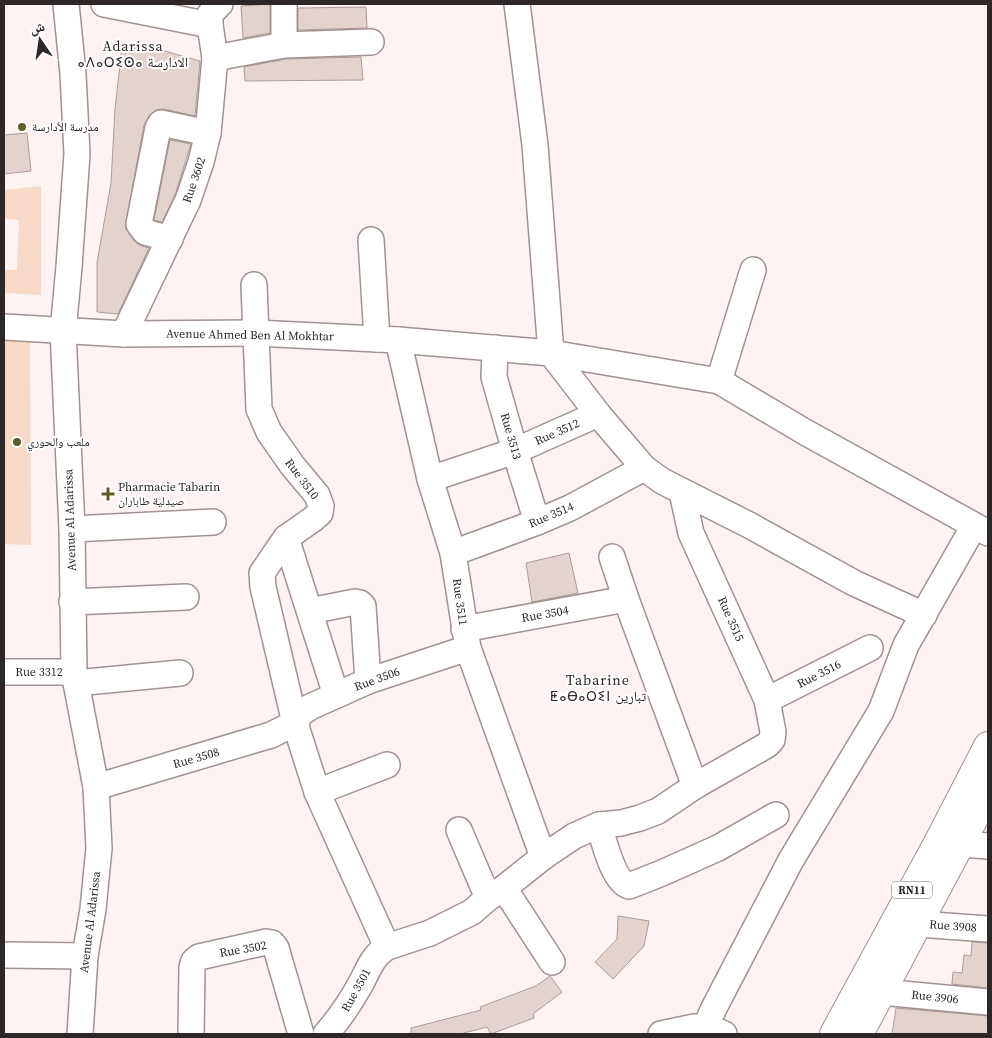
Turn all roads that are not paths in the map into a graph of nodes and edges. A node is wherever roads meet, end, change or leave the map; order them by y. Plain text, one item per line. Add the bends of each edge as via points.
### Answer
1 (66, 4) edge
2 (104, 4) edge
3 (284, 4) edge
4 (517, 4) edge
5 (213, 14) edge
6 (370, 42) dead end
7 (284, 45) junction
8 (215, 58) junction
9 (208, 133) junction
10 (170, 239) junction
11 (371, 240) dead end
12 (753, 270) dead end
13 (254, 285) dead end
14 (4, 327) edge
15 (63, 331) junction
16 (255, 333) junction
17 (124, 334) junction
18 (387, 339) junction
19 (495, 348) junction
20 (551, 354) junction
21 (719, 381) junction
22 (598, 414) junction
23 (514, 451) junction
24 (644, 468) junction
25 (430, 479) junction
26 (682, 492) junction
27 (213, 522) dead end
28 (537, 522) junction
29 (72, 529) junction
30 (981, 529) edge
31 (286, 538) junction
32 (453, 553) junction
33 (612, 557) dead end
34 (186, 597) dead end
35 (626, 599) junction
36 (72, 602) junction
37 (310, 611) junction
38 (924, 615) junction
39 (466, 638) junction
40 (870, 648) dead end
41 (4, 672) edge
42 (180, 673) dead end
43 (75, 678) junction
44 (368, 681) junction
45 (336, 695) junction
46 (768, 700) junction
47 (295, 723) junction
48 (988, 746) edge
49 (387, 765) dead end
50 (695, 786) junction
51 (96, 787) junction
52 (317, 792) junction
53 (988, 792) edge
54 (776, 815) dead end
55 (599, 826) junction
56 (459, 830) dead end
57 (961, 844) junction
58 (988, 846) edge
59 (544, 857) junction
60 (496, 893) junction
61 (918, 924) junction
62 (988, 929) edge
63 (387, 947) junction
64 (4, 955) edge
65 (85, 956) junction
66 (552, 962) dead end
67 (881, 992) junction
68 (988, 1002) edge
69 (714, 1031) edge
70 (80, 1034) edge
71 (191, 1034) edge
72 (301, 1034) edge
73 (326, 1034) edge
74 (661, 1034) edge
75 (834, 1034) edge
76 (858, 1034) edge

1 - 15 street, Avenue Al Adarissa via 78,154
2 - 5 street
3 - 7 street
4 - 20 street via 535,145
5 - 8 street, Rue 3602
6 - 7 street
7 - 8 street
8 - 9 street, Rue 3602
9 - 10 street, Rue 3602 via 188,200
9 - 10 street via 161,124 158,128 139,224 145,232
10 - 17 street, Rue 3602
11 - 18 street, Rue 3511
12 - 21 street
13 - 16 street, Rue 3510
14 - 15 street, Avenue Ahmed Ben Al Mokhtar
15 - 17 street, Avenue Ahmed Ben Al Mokhtar
15 - 29 street, Avenue Al Adarissa
16 - 17 street, Avenue Ahmed Ben Al Mokhtar
16 - 18 street, Avenue Ahmed Ben Al Mokhtar
16 - 31 street, Rue 3510 via 259,409 269,432 317,494 321,506 320,513
18 - 19 street, Avenue Ahmed Ben Al Mokhtar
18 - 25 street, Rue 3511
19 - 20 street, Avenue Ahmed Ben Al Mokhtar
19 - 23 street, Rue 3513 via 494,377
20 - 21 street, Avenue Ahmed Ben Al Mokhtar
20 - 22 street
21 - 30 street via 804,432
22 - 23 street, Rue 3512
22 - 24 street
23 - 25 street, Rue 3512
23 - 28 street, Rue 3513
24 - 26 street
24 - 28 street, Rue 3514
25 - 32 street, Rue 3511
26 - 38 street via 854,583
26 - 46 street, Rue 3515 via 691,533
27 - 29 street
28 - 32 street, Rue 3514
29 - 36 street, Avenue Al Adarissa
30 - 38 street
31 - 37 street
31 - 47 street, Rue 3510 via 262,578
32 - 39 street, Rue 3511
33 - 35 street
34 - 36 street
35 - 39 street, Rue 3504
35 - 50 street
36 - 43 street, Avenue Al Adarissa
37 - 44 street via 355,602 363,606
37 - 45 street
38 - 69 street via 906,645 881,711 791,860
39 - 44 street, Rue 3506
39 - 59 street, Rue 3511
40 - 46 street, Rue 3516
41 - 43 street, Rue 3312
42 - 43 street, Rue 3312
43 - 51 street, Avenue Al Adarissa
44 - 45 street, Rue 3506
45 - 47 street, Rue 3506 via 301,713
46 - 50 street, Rue 3515 via 772,740
47 - 51 street, Rue 3508 via 247,743
47 - 52 street, Rue 3510
48 - 75 main road, RN11
49 - 52 street
50 - 55 street via 658,811 621,823
51 - 65 street, Avenue Al Adarissa via 99,848
52 - 63 street, Rue 3510
53 - 57 main road, RN11
54 - 55 street via 718,848 630,886 622,882 614,870
55 - 59 street via 574,836
56 - 60 street
57 - 58 street
57 - 61 main road, RN11
59 - 60 street
60 - 63 street via 456,920 412,940
60 - 66 street
61 - 62 street, Rue 3908
61 - 67 main road, RN11
63 - 73 street, Rue 3501 via 370,964 342,1015
64 - 65 street
65 - 70 street, Avenue Al Adarissa
67 - 68 street, Rue 3906
67 - 76 main road, RN11
69 - 74 street via 694,1027
71 - 72 street, Rue 3502 via 194,961 199,957 266,942 276,948

